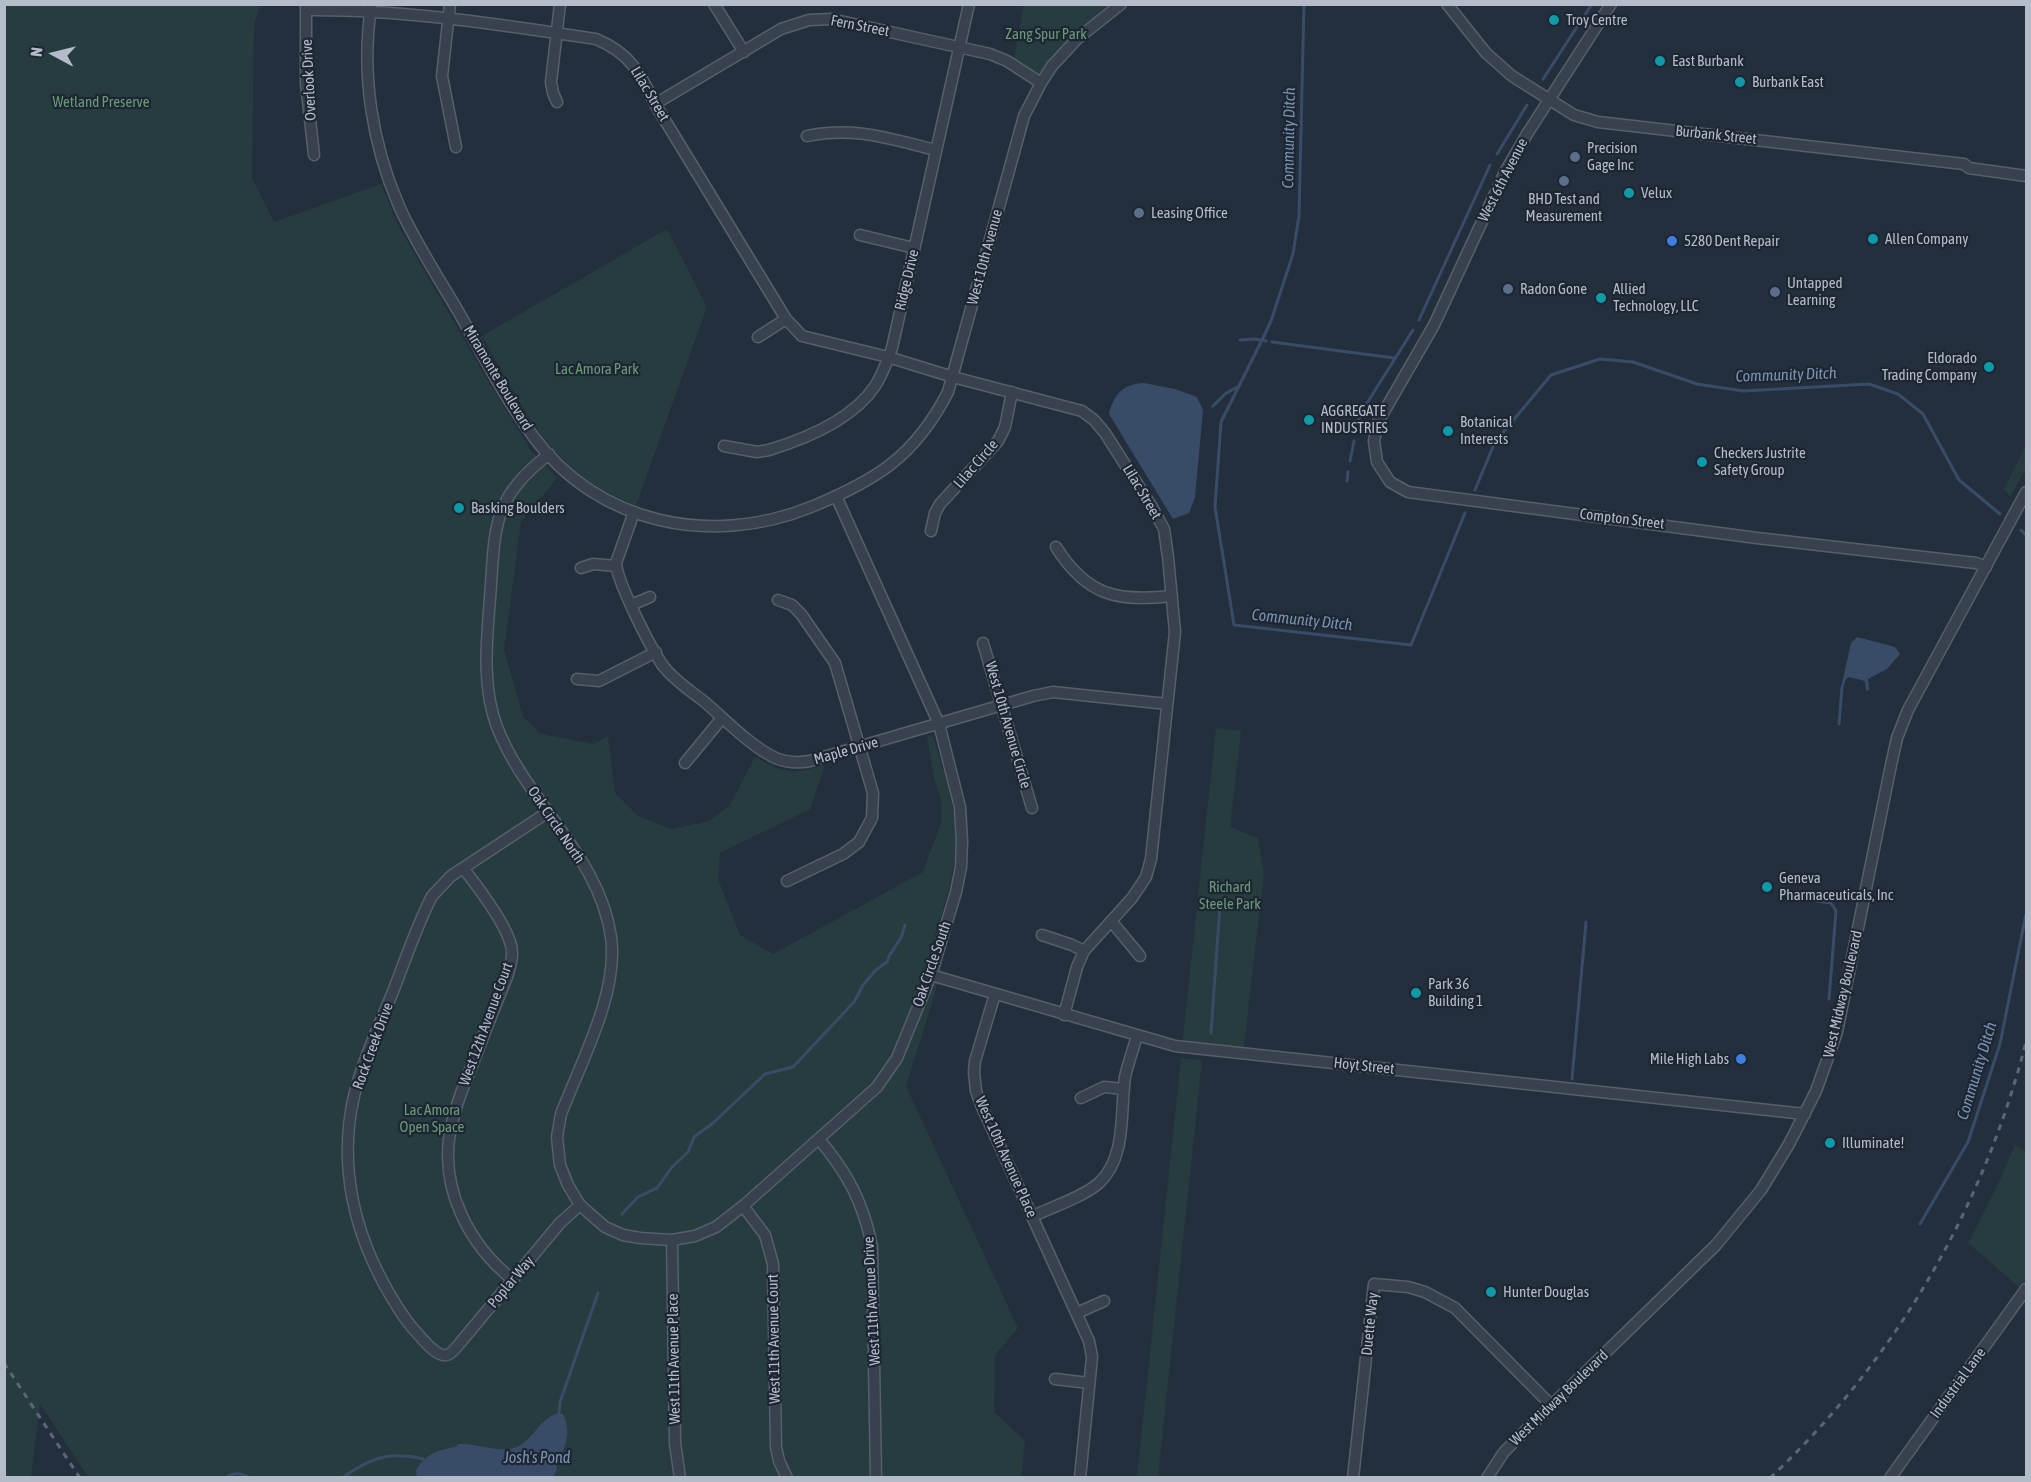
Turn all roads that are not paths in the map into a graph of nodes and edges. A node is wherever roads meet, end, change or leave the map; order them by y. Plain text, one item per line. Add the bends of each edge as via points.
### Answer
1 (450, 4) edge
2 (560, 4) edge
3 (714, 4) edge
4 (969, 4) edge
5 (1121, 4) edge
6 (1447, 4) edge
7 (1611, 4) edge
8 (306, 7) edge
9 (371, 8) edge
10 (448, 19) junction
11 (557, 34) junction
12 (959, 48) junction
13 (744, 52) junction
14 (1041, 83) junction
15 (1549, 100) junction
16 (557, 102) dead end
17 (655, 104) junction
18 (807, 136) dead end
19 (456, 147) dead end
20 (936, 150) junction
21 (314, 155) dead end
22 (2026, 176) edge
23 (860, 236) dead end
24 (914, 248) junction
25 (786, 319) junction
26 (758, 337) dead end
27 (888, 357) junction
28 (1411, 365) joint
29 (953, 377) junction
30 (1012, 392) junction
31 (724, 446) dead end
32 (549, 454) junction
33 (2026, 492) edge
34 (836, 496) junction
35 (634, 512) junction
36 (931, 531) dead end
37 (1056, 547) dead end
38 (616, 566) junction
39 (1986, 567) junction
40 (581, 568) dead end
41 (1172, 596) junction
42 (650, 597) dead end
43 (778, 600) dead end
44 (631, 605) junction
45 (984, 643) dead end
46 (656, 652) junction
47 (577, 679) dead end
48 (1167, 704) junction
49 (1001, 705) junction
50 (722, 718) junction
51 (939, 724) junction
52 (861, 747) junction
53 (685, 763) dead end
54 (1032, 808) dead end
55 (548, 812) junction
56 (463, 868) junction
57 (787, 882) dead end
58 (1111, 921) junction
59 (1042, 935) dead end
60 (1084, 951) junction
61 (1140, 956) dead end
62 (931, 975) junction
63 (995, 994) junction
64 (1064, 1015) junction
65 (1137, 1036) junction
66 (1124, 1089) junction
67 (1081, 1098) dead end
68 (1804, 1114) junction
69 (819, 1139) junction
70 (580, 1205) junction
71 (743, 1206) junction
72 (1033, 1216) junction
73 (672, 1240) junction
74 (513, 1280) junction
75 (2026, 1289) edge
76 (1104, 1301) dead end
77 (1077, 1313) junction
78 (442, 1354) joint
79 (1055, 1379) dead end
80 (1089, 1383) junction
81 (1551, 1405) junction
82 (680, 1478) edge
83 (788, 1478) edge
84 (876, 1478) edge
85 (1080, 1478) edge
86 (1353, 1478) edge
87 (1487, 1478) edge
88 (1890, 1478) edge

1 - 10 street
2 - 11 street
3 - 13 street
4 - 12 street, Ridge Drive
5 - 14 street, West 10th Avenue via 1077,39
6 - 15 street, Burbank Street via 1496,63
7 - 15 street, West 6th Avenue
8 - 9 street, Lilac Street
8 - 21 street, Overlook Drive via 306,83
9 - 10 street, Lilac Street
9 - 32 street, Miramonte Boulevard via 370,102 393,192 522,419
10 - 11 street, Lilac Street
10 - 19 street via 442,76
11 - 16 street via 551,82
11 - 17 street, Lilac Street via 596,39 612,46 640,73
12 - 13 street, Fern Street via 844,21 816,19 787,26
12 - 14 street, Fern Street via 1001,58
12 - 20 street, Ridge Drive
13 - 17 street, Fern Street
14 - 29 street, West 10th Avenue via 1016,140
15 - 22 street, Burbank Street via 1574,115 1598,122 1965,164 1969,168
15 - 28 street, West 6th Avenue via 1505,172 1461,270
17 - 25 street, Lilac Street
18 - 20 street via 842,131 861,133
20 - 24 street, Ridge Drive
23 - 24 street
24 - 27 street, Ridge Drive
25 - 26 street
25 - 27 street, Lilac Street via 802,336
27 - 29 street, Lilac Street
27 - 31 street, Ridge Drive via 868,395 832,423 768,450
28 - 39 street, Compton Street via 1375,432 1378,465 1390,482 1403,490
29 - 30 street, Lilac Street
29 - 34 street, West 10th Avenue via 938,413 911,448 885,470
30 - 36 street, Lilac Circle via 998,441 940,504
30 - 41 street, Lilac Street via 1082,411 1105,433 1164,529
32 - 35 street, Miramonte Boulevard via 586,487
32 - 55 street, Oak Circle North via 520,479 499,514 487,661 489,697 497,727 514,762
33 - 39 street, West Midway Boulevard
34 - 35 street, Miramonte Boulevard via 789,516 728,527 686,525
34 - 51 street, Oak Circle South
35 - 38 street
37 - 41 street via 1071,569 1109,594 1144,599
38 - 40 street via 593,564
38 - 44 street, Maple Drive
39 - 68 street, West Midway Boulevard via 1908,710 1897,738 1839,1026
41 - 48 street, Lilac Street via 1175,632
42 - 44 street
43 - 52 street via 792,604 829,652
44 - 46 street, Maple Drive
45 - 49 street, West 10th Avenue Circle
46 - 47 street via 599,681
46 - 50 street, Maple Drive via 671,674
48 - 49 street, Maple Drive via 1053,692
48 - 58 street, Lilac Street via 1151,859 1146,878
49 - 51 street, Maple Drive
49 - 54 street, West 10th Avenue Circle
50 - 52 street, Maple Drive via 768,754 789,762 810,761
50 - 53 street
51 - 52 street, Maple Drive
51 - 62 street, Oak Circle South via 960,807 963,841 956,892
52 - 57 street via 873,793 873,810 866,831 843,854
55 - 56 street, Rock Creek Drive
55 - 70 street, Oak Circle North via 598,890 612,946 607,996 558,1126 560,1165
56 - 74 street, West 12th Avenue Court via 504,928 512,957 455,1108 449,1143 450,1175 459,1209 472,1236
56 - 78 street, Rock Creek Drive via 439,887 427,907 362,1069 348,1149 352,1197 372,1261 401,1314 417,1334
58 - 60 street, Lilac Street
58 - 61 street
59 - 60 street
60 - 64 street, Lilac Street
62 - 63 street, Hoyt Street
62 - 69 street, Oak Circle South via 890,1070 877,1087
63 - 64 street, Hoyt Street
63 - 72 street, West 10th Avenue Place via 975,1061 974,1081 982,1107
64 - 65 street, Hoyt Street
65 - 66 street
65 - 68 street, Hoyt Street via 1175,1047
66 - 67 street via 1104,1087
66 - 72 street via 1117,1153 1108,1172 1090,1189
68 - 81 street, West Midway Boulevard via 1766,1182 1703,1260
69 - 71 street, Oak Circle South
69 - 84 street, West 11th Avenue Drive via 856,1194 872,1246
70 - 73 street, Oak Circle South via 605,1227 623,1235
70 - 74 street, Poplar Way
71 - 73 street, Oak Circle South via 716,1227
71 - 83 street, West 11th Avenue Court via 765,1235 773,1264 776,1447
72 - 77 street, West 10th Avenue Place
73 - 82 street, West 11th Avenue Place via 675,1443
74 - 78 street, Poplar Way via 460,1343 449,1354
75 - 88 street, Industrial Lane
76 - 77 street
77 - 80 street, West 10th Avenue Place via 1092,1357
79 - 80 street
80 - 85 street, West 10th Avenue Place
81 - 86 street, Duette Way via 1455,1308 1425,1292 1374,1284
81 - 87 street, West Midway Boulevard via 1504,1452

